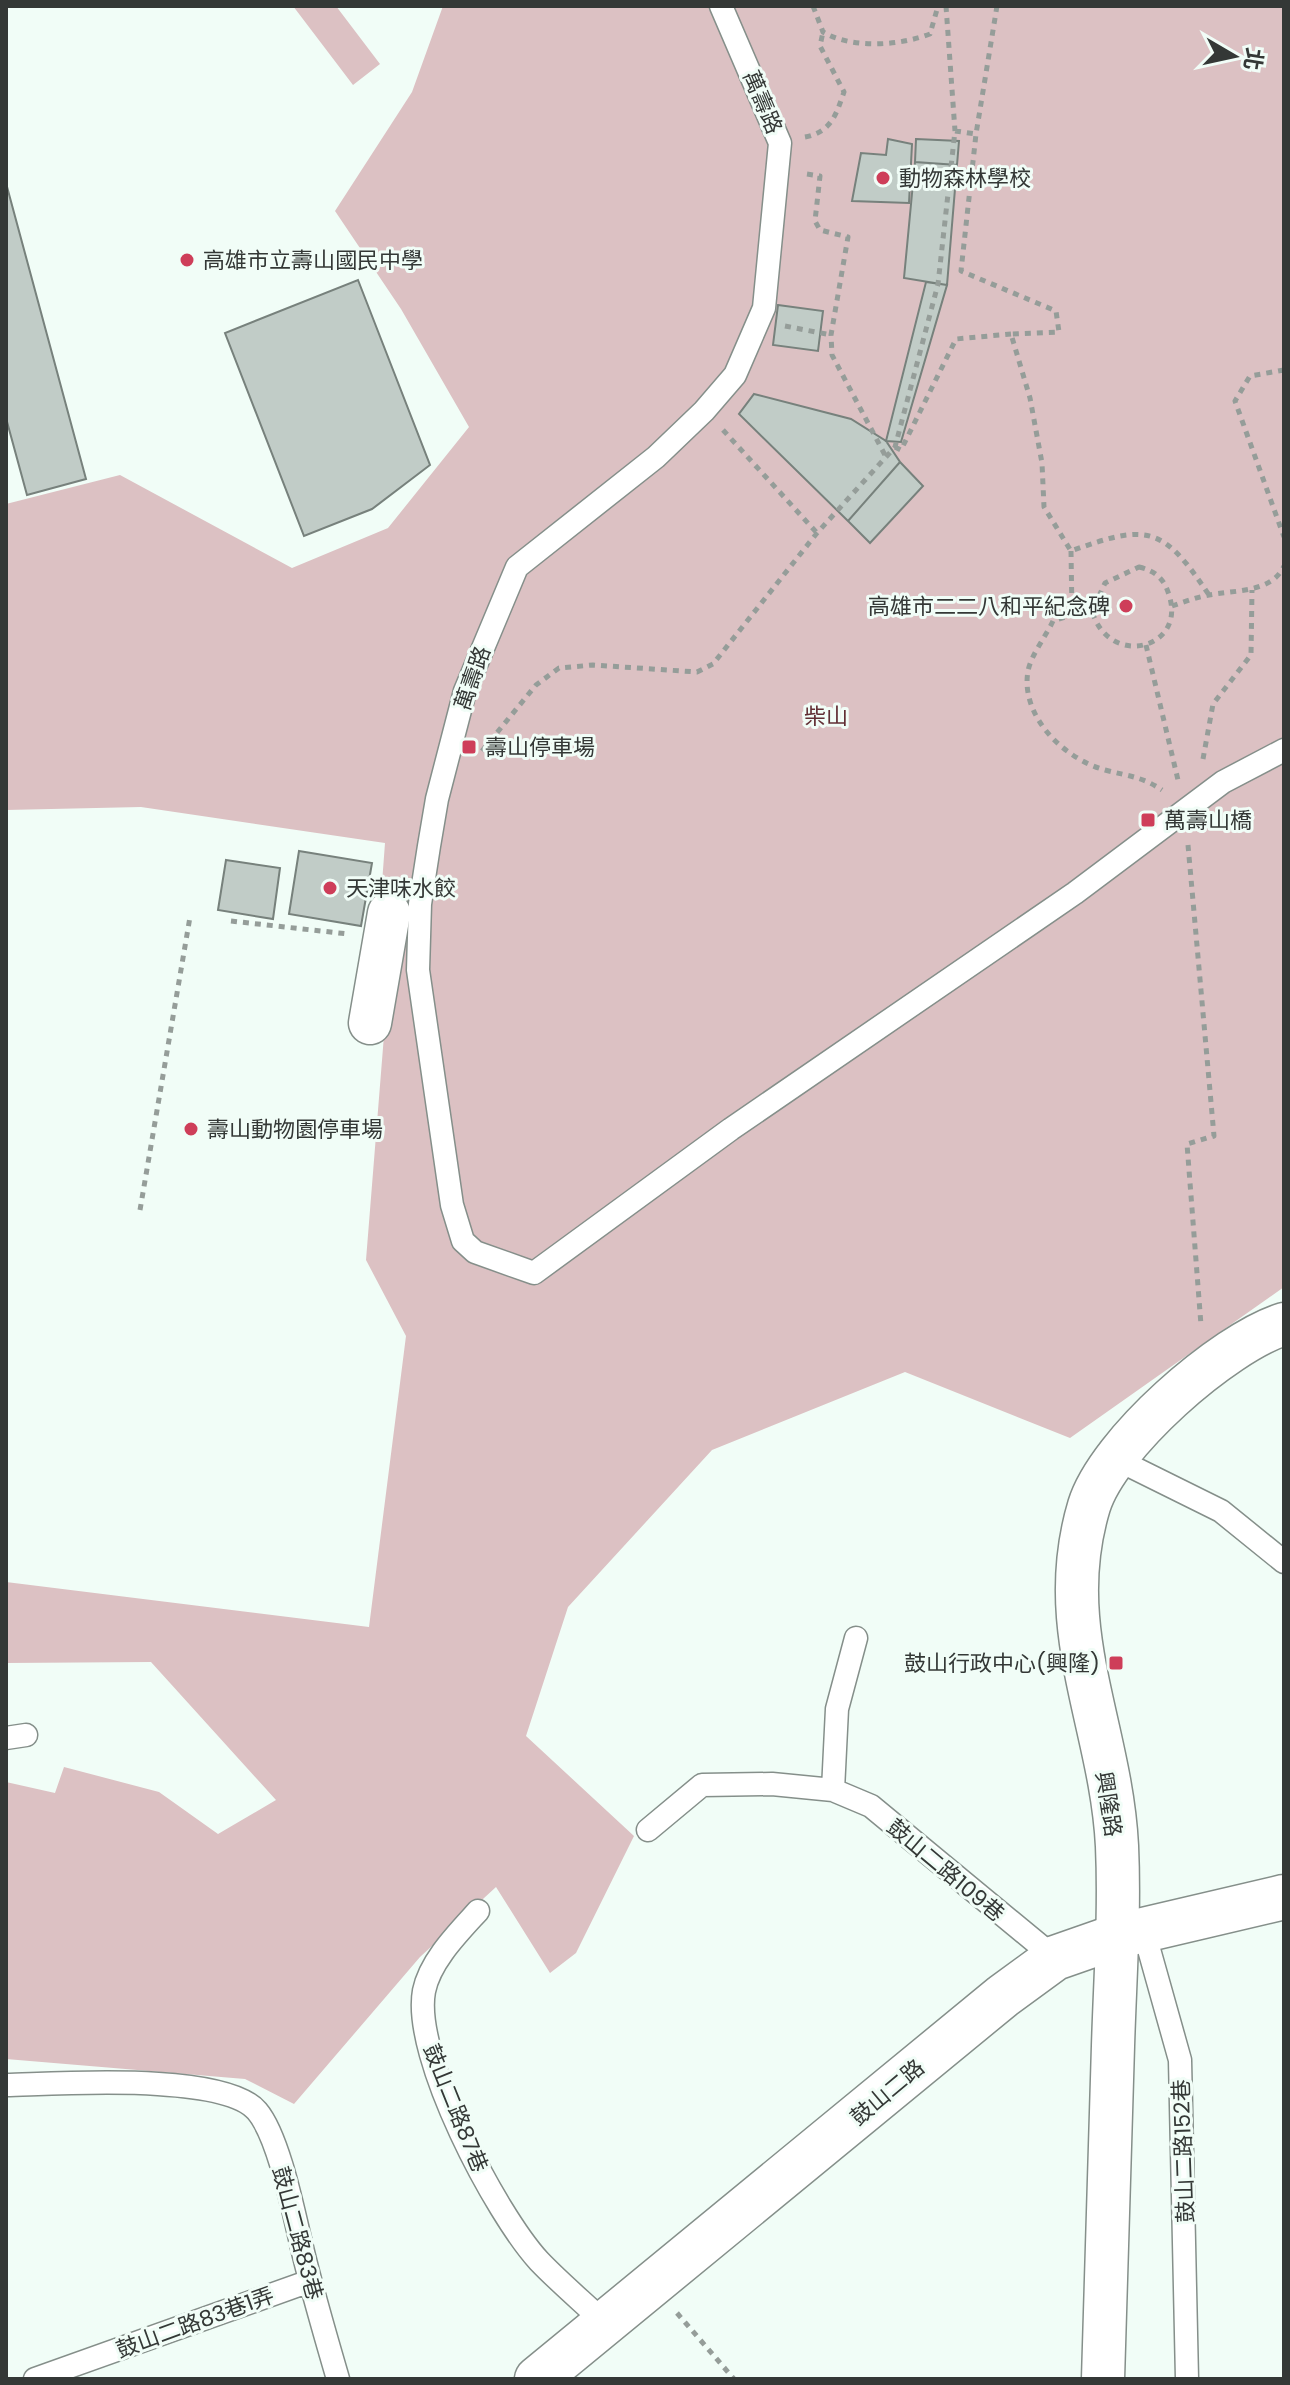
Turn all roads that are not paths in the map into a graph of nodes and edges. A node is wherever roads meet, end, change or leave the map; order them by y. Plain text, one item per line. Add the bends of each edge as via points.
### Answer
1 (721, 6) edge
2 (1284, 750) edge
3 (387, 926) road end
4 (370, 1023) dead end
5 (1284, 1324) edge
6 (1114, 1458) junction
7 (1284, 1562) edge
8 (856, 1638) dead end
9 (833, 1790) junction
10 (648, 1830) dead end
11 (1284, 1897) edge
12 (478, 1911) dead end
13 (1131, 1932) junction
14 (1055, 1958) junction
15 (6, 2085) edge
16 (310, 2281) junction
17 (606, 2324) junction
18 (35, 2379) edge
19 (338, 2379) edge
20 (537, 2379) edge
21 (1103, 2379) edge
22 (1187, 2379) edge

1 - 2 lane, 萬壽路 via 780,143 761,321 735,375 704,411 656,457 517,567 465,691 443,774 420,904 418,970 452,1205 463,1241 496,1263 534,1273 731,1129 1075,893 1223,782
3 - 4 street
5 - 6 street, 興隆路 via 1205,1368
6 - 7 lane via 1221,1511
6 - 13 street, 興隆路 via 1090,1503 1076,1566 1077,1631
8 - 9 lane via 837,1709
9 - 10 lane, 鼓山二路109巷 via 702,1785
9 - 14 lane, 鼓山二路109巷 via 871,1806
11 - 13 street, 鼓山二路
12 - 17 lane, 鼓山二路87巷 via 447,1946 424,1991 429,2050 477,2169 538,2260
13 - 14 street, 鼓山二路
13 - 21 street, 興隆路
13 - 22 lane, 鼓山二路152巷 via 1180,2060
14 - 17 street, 鼓山二路
15 - 16 lane, 鼓山二路83巷 via 140,2083 205,2089 257,2110 281,2163
16 - 18 lane, 鼓山二路83巷1弄
16 - 19 lane, 鼓山二路83巷
17 - 20 street, 鼓山二路

